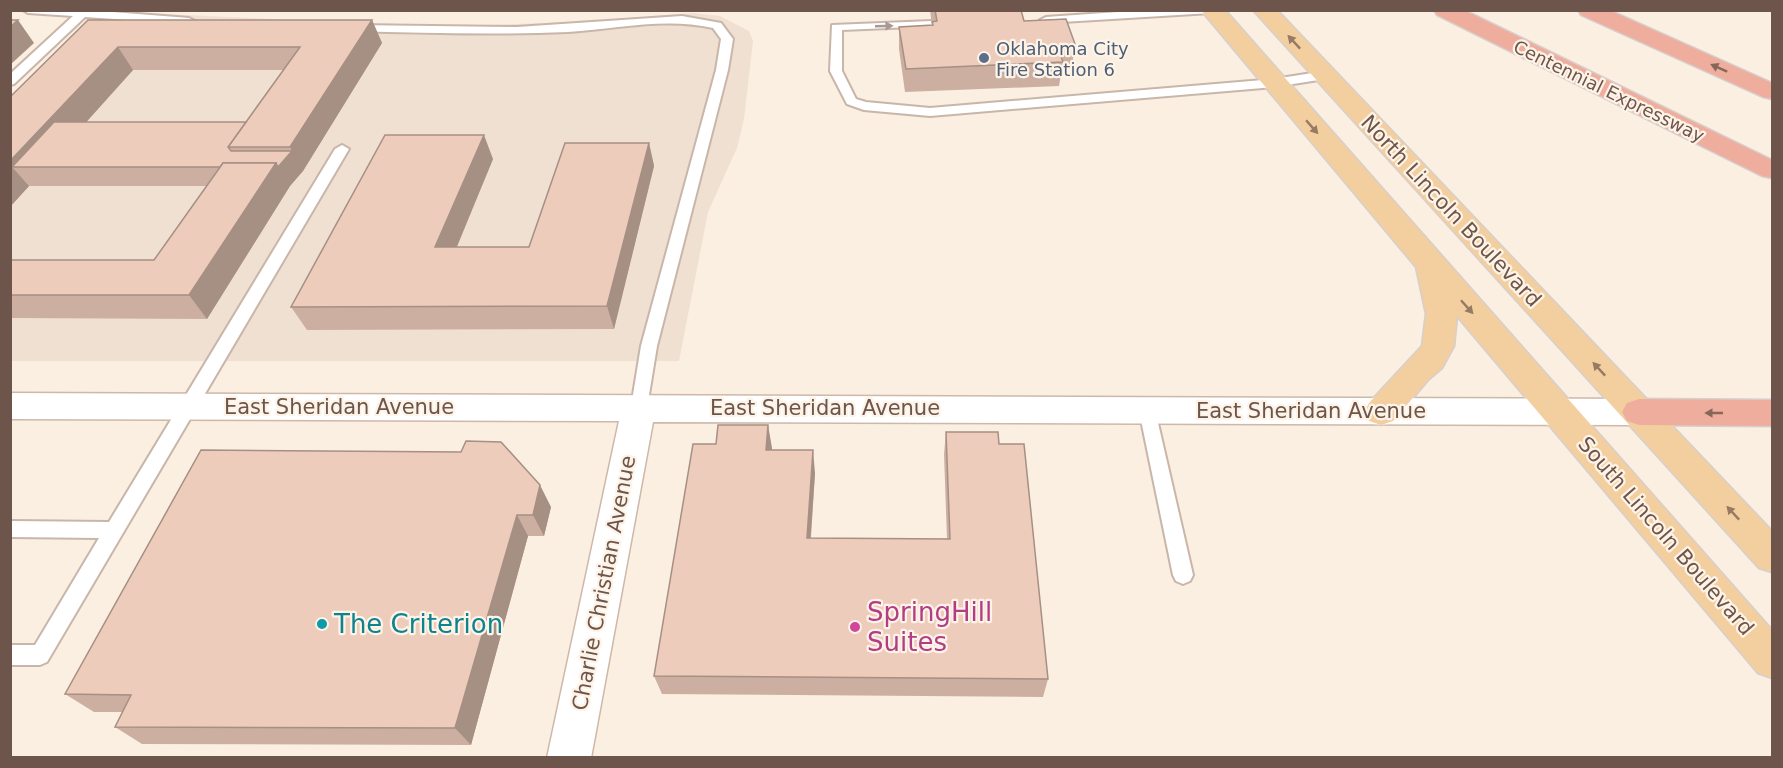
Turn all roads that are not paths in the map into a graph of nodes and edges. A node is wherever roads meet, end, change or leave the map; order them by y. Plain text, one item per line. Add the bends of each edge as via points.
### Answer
1 (28, 10) edge
2 (1211, 10) edge
3 (1264, 10) edge
4 (1445, 10) edge
5 (1590, 10) edge
6 (82, 13) junction
7 (1038, 21) edge
8 (201, 22) edge
9 (932, 24) edge
10 (338, 27) edge
11 (1325, 75) junction
12 (10, 81) edge
13 (1274, 82) junction
14 (1773, 92) edge
15 (1637, 105) junction
16 (342, 149) dead end
17 (1773, 170) edge
18 (1773, 193) edge
19 (1428, 263) junction
20 (10, 406) edge
21 (187, 406) junction
22 (639, 407) junction
23 (1148, 410) junction
24 (1381, 412) junction
25 (1639, 412) junction
26 (1560, 413) junction
27 (1773, 413) edge
28 (10, 529) edge
29 (114, 530) junction
30 (1773, 556) edge
31 (1183, 575) dead end
32 (10, 655) edge
33 (1773, 659) edge
34 (569, 758) edge

1 - 6 lane
2 - 7 lane
2 - 13 main road
11 -> 3 main road, North Lincoln Boulevard
4 - 15 highway, Centennial Expressway
14 -> 5 highway
6 - 8 lane
6 - 12 lane
13 -> 9 lane via 930,112 864,106 850,101 836,71 836,27
10 - 22 lane via 495,31 697,19 717,25 727,39 722,69 649,346
11 - 13 lane
25 -> 11 main road, North Lincoln Boulevard
13 -> 19 main road
15 - 17 highway, Centennial Expressway
15 - 18 highway
16 - 21 lane
19 - 24 main road via 1442,314 1438,346 1431,359
19 -> 26 main road
20 - 21 street, East Sheridan Avenue
21 - 22 street, East Sheridan Avenue
21 - 29 lane
22 - 23 street, East Sheridan Avenue
22 - 34 street, Charlie Christian Avenue
23 - 24 street, East Sheridan Avenue
23 - 31 lane
24 - 26 street, East Sheridan Avenue
25 - 26 street, East Sheridan Avenue
27 -> 25 highway
30 -> 25 main road
26 - 33 main road, South Lincoln Boulevard
28 - 29 lane
29 - 32 lane via 40,655

